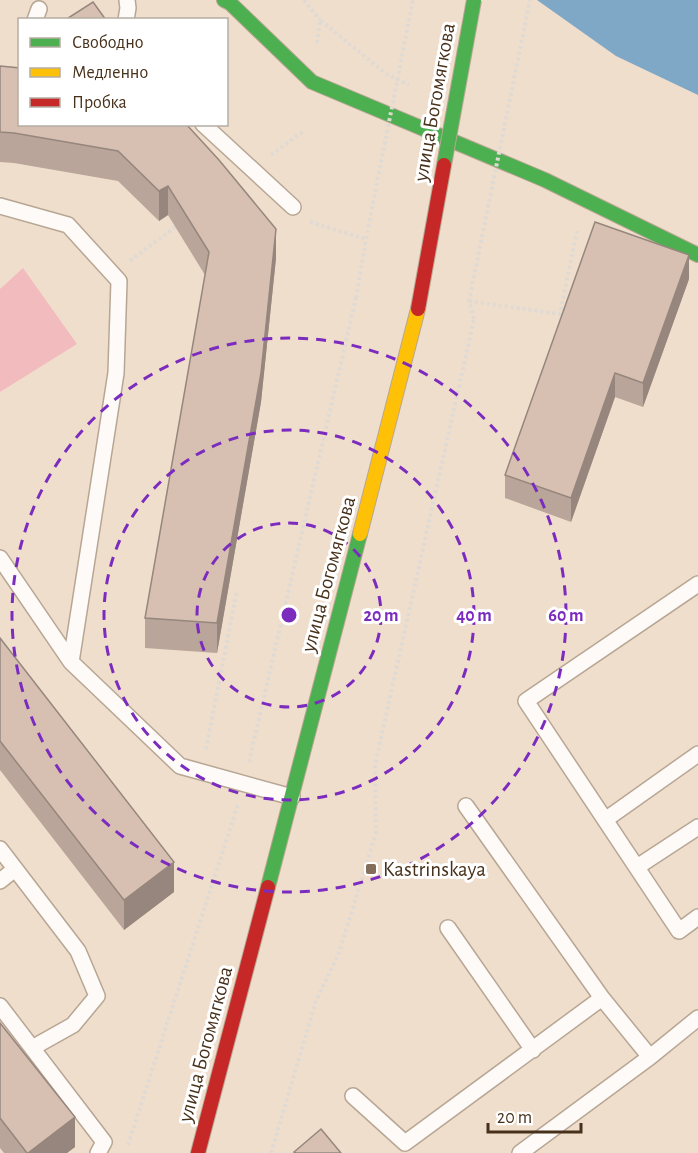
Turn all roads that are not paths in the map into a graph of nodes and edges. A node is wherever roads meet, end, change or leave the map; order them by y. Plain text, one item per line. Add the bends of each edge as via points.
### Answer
1 (127, 0) edge
2 (224, 0) edge
3 (474, 0) edge
4 (126, 18) edge
5 (205, 126) edge
6 (0, 206) edge
7 (293, 207) dead end
8 (698, 255) edge
9 (0, 558) edge
10 (698, 584) edge
11 (71, 662) junction
12 (698, 754) edge
13 (292, 797) junction
14 (466, 806) dead end
15 (605, 820) junction
16 (698, 827) edge
17 (0, 849) edge
18 (637, 867) junction
19 (15, 869) junction
20 (0, 881) edge
21 (698, 917) edge
22 (448, 928) dead end
23 (603, 998) junction
24 (0, 1006) edge
25 (698, 1018) edge
26 (32, 1048) junction
27 (532, 1050) junction
28 (650, 1057) junction
29 (353, 1096) dead end
30 (200, 1146) edge
31 (98, 1153) edge
32 (210, 1153) edge
33 (520, 1153) edge

1 - 4 lane
2 - 8 main road via 312,82 545,180
3 - 13 main road, улица Богомягкова, bridge via 418,309
5 - 7 lane
6 - 11 lane via 68,225 119,281 116,373
9 - 11 lane
10 - 15 lane via 526,701
11 - 13 lane via 180,766
12 - 15 lane
13 - 30 main road, улица Богомягкова
14 - 23 lane
15 - 18 lane
16 - 18 lane
17 - 19 lane
18 - 21 lane via 679,931
19 - 20 lane
19 - 26 lane via 78,951 97,996 73,1025
22 - 27 lane
23 - 27 lane
23 - 28 lane
24 - 26 lane
25 - 28 lane
26 - 31 lane via 104,1142
27 - 29 lane via 405,1143
28 - 33 lane
30 - 32 lane

